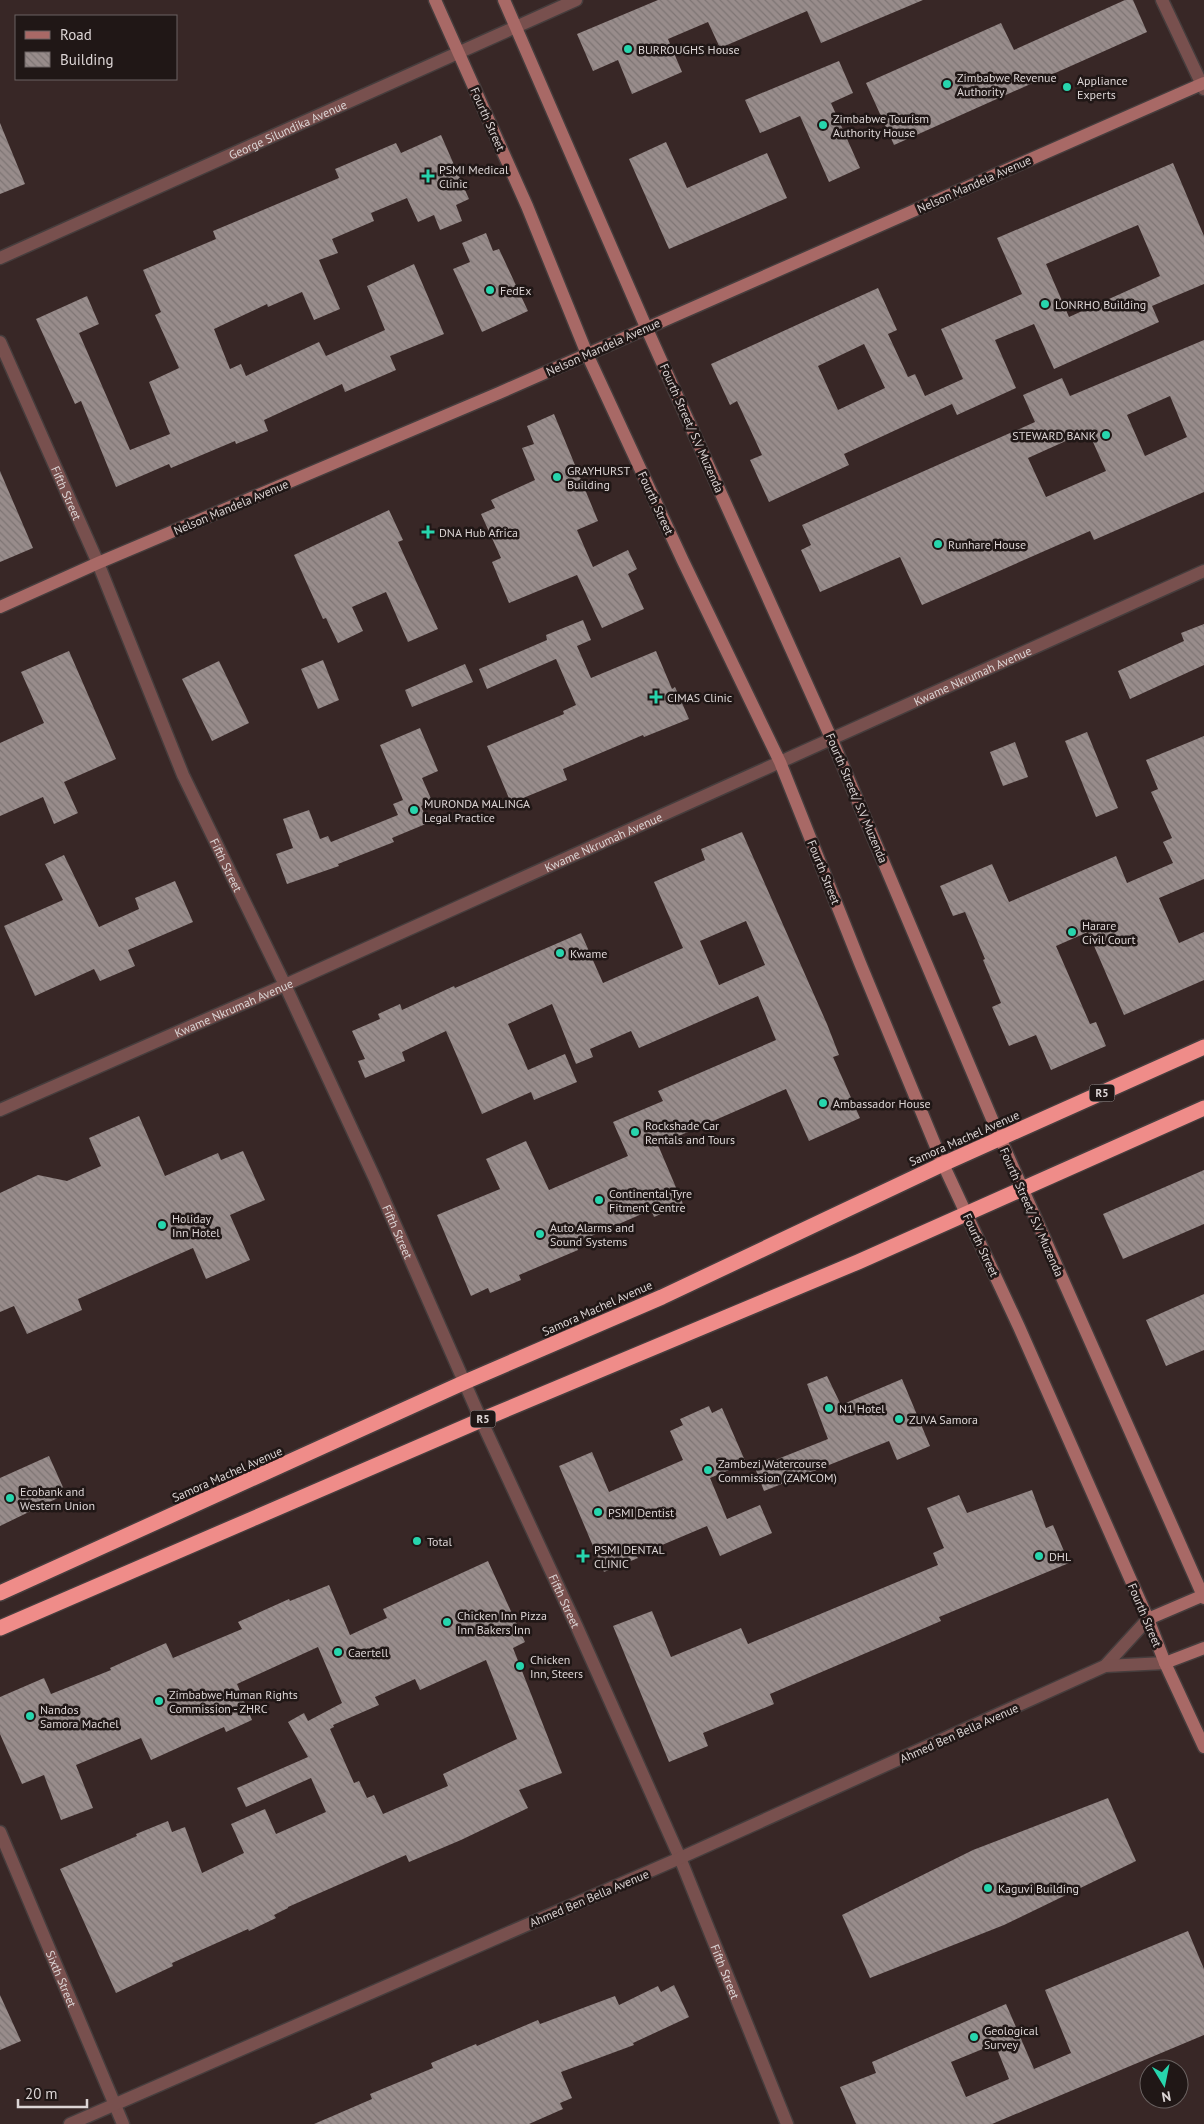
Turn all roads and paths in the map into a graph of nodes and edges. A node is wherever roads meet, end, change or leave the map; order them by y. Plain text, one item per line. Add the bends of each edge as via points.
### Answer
1 (435, 0) edge
2 (504, 0) edge
3 (576, 0) edge
4 (1162, 0) edge
5 (516, 26) junction
6 (458, 52) junction
7 (1203, 85) edge
8 (0, 258) edge
9 (646, 328) junction
10 (0, 342) edge
11 (587, 354) junction
12 (98, 563) junction
13 (1204, 571) edge
14 (0, 607) edge
15 (832, 740) junction
16 (780, 762) junction
17 (285, 986) junction
18 (1204, 1047) edge
19 (1204, 1108) edge
20 (0, 1110) edge
21 (1000, 1138) junction
22 (943, 1164) junction
23 (1023, 1190) junction
24 (967, 1214) junction
25 (465, 1382) junction
26 (481, 1420) junction
27 (0, 1593) edge
28 (1204, 1596) edge
29 (1148, 1619) junction
30 (0, 1628) edge
31 (1204, 1648) edge
32 (1165, 1663) junction
33 (1105, 1666) junction
34 (1204, 1747) edge
35 (0, 1832) edge
36 (680, 1858) junction
37 (114, 2104) junction
38 (70, 2124) edge
39 (123, 2124) edge
40 (787, 2124) edge

1 - 6 main road, Fourth Street
2 - 5 main road, Fourth Street/ S.V Muzenda
3 - 5 street, George Silundika Avenue
4 - 7 street
5 - 6 street, George Silundika Avenue
5 - 9 main road, Fourth Street/ S.V Muzenda
6 - 8 street, George Silundika Avenue
6 - 11 main road, Fourth Street via 527,206
7 - 9 main road, Nelson Mandela Avenue
9 - 11 main road, Nelson Mandela Avenue
9 - 15 main road, Fourth Street/ S.V Muzenda
10 - 12 street, Fifth Street
11 - 12 main road, Nelson Mandela Avenue
11 - 16 main road, Fourth Street
12 - 14 main road, Nelson Mandela Avenue
12 - 17 street, Fifth Street via 183,775
13 - 15 street, Kwame Nkrumah Avenue
15 - 16 street, Kwame Nkrumah Avenue
15 - 21 main road, Fourth Street/ S.V Muzenda
16 - 17 street, Kwame Nkrumah Avenue
16 - 22 main road, Fourth Street
17 - 20 street, Kwame Nkrumah Avenue
17 - 25 street, Fifth Street via 376,1179
18 - 21 highway, Samora Machel Avenue / R5
19 - 23 highway, R5
21 - 22 highway, Samora Machel Avenue / R5
21 - 23 main road, Fourth Street/ S.V Muzenda
22 - 24 main road, Fourth Street
22 - 25 highway, Samora Machel Avenue / R5 via 662,1297
23 - 24 highway, R5
23 - 28 main road, Fourth Street/ S.V Muzenda
24 - 26 highway, R5
24 - 29 main road, Fourth Street
25 - 26 street, Fifth Street
25 - 27 highway, Samora Machel Avenue / R5
26 - 30 highway, R5
26 - 36 street, Fifth Street
28 - 29 main road, Ahmed Ben Bella Avenue
29 - 32 main road, Fourth Street
29 - 33 street, Ahmed Ben Bella Avenue
31 - 32 main road, Ahmed Ben Bella Avenue
32 - 33 street, Ahmed Ben Bella Avenue
32 - 34 main road, Fourth Street
33 - 36 street, Ahmed Ben Bella Avenue
35 - 37 street, Sixth Street
36 - 37 street, Ahmed Ben Bella Avenue
36 - 40 street, Fifth Street
37 - 38 street, Ahmed Ben Bella Avenue
37 - 39 street, Sixth Street

